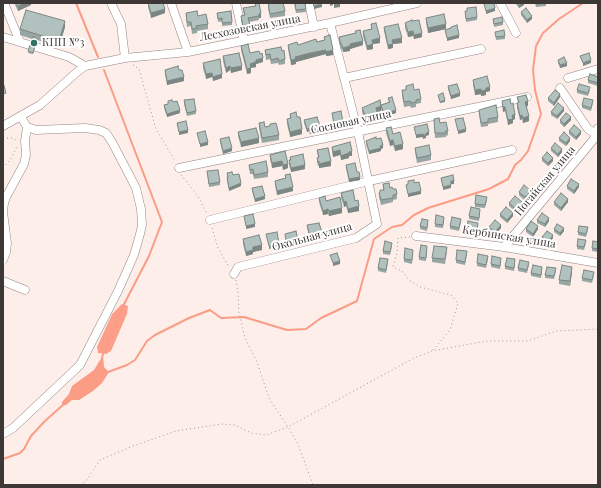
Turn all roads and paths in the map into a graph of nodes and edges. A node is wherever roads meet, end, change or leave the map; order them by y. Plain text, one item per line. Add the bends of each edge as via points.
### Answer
1 (4, 3) edge
2 (111, 3) edge
3 (171, 3) edge
4 (236, 3) edge
5 (308, 3) edge
6 (417, 3) edge
7 (500, 3) edge
8 (330, 23) junction
9 (314, 27) junction
10 (516, 33) dead end
11 (3, 37) edge
12 (244, 41) junction
13 (20, 42) junction
14 (481, 49) dead end
15 (188, 52) junction
16 (125, 58) junction
17 (85, 66) junction
18 (598, 69) edge
19 (344, 78) junction
20 (568, 78) dead end
21 (560, 88) dead end
22 (527, 97) edge
23 (21, 117) junction
24 (3, 126) edge
25 (27, 127) junction
26 (358, 132) junction
27 (597, 136) edge
28 (3, 138) edge
29 (512, 150) dead end
30 (3, 168) edge
31 (179, 168) junction
32 (369, 181) junction
33 (210, 220) junction
34 (416, 236) joint
35 (504, 247) junction
36 (3, 260) edge
37 (598, 263) edge
38 (234, 274) junction
39 (3, 281) edge
40 (25, 290) dead end
41 (598, 329) edge
42 (432, 351) junction
43 (288, 427) junction
44 (3, 434) edge
45 (80, 485) edge
46 (313, 485) edge

1 - 13 street
2 - 16 street via 121,24
3 - 15 street
4 - 12 street
5 - 9 street
6 - 8 street, Лесхозовская улица
7 - 10 street
8 - 9 street, Лесхозовская улица
8 - 19 street
9 - 12 street, Лесхозовская улица
11 - 13 street
12 - 15 street, Лесхозовская улица
13 - 17 street via 69,57
14 - 19 street
15 - 16 street, Лесхозовская улица
16 - 17 street, Лесхозовская улица
16 - 31 path via 138,69 156,129
17 - 23 street via 40,105
18 - 20 street
19 - 26 street
21 - 27 street via 588,129
22 - 26 street, Сосновая улица
23 - 24 street
23 - 25 street
25 - 36 street via 24,164 4,203 6,252
25 - 44 street via 36,130 85,128 106,133 136,188 142,225 118,291 84,359 72,374 13,428
26 - 31 street, Сосновая улица
26 - 32 street
27 - 35 street, Ногайская улица
28 - 30 path via 12,138 20,142
29 - 32 street
31 - 33 path via 180,174 198,196
32 - 33 street
32 - 38 street, Окольная улица via 377,224 356,238 238,267
33 - 38 path via 218,248
34 - 35 street, Кербинская улица
34 - 42 path via 398,238 393,267 402,271 409,280 420,287 451,296 458,303 450,330
35 - 37 street, Кербинская улица
38 - 43 path via 245,338 257,362 269,398
39 - 40 street
41 - 42 path via 556,331 528,341 487,341
42 - 43 path via 414,358
43 - 45 path via 266,435 251,433 235,425 222,424 176,431 100,460 86,481
43 - 46 path via 298,444

